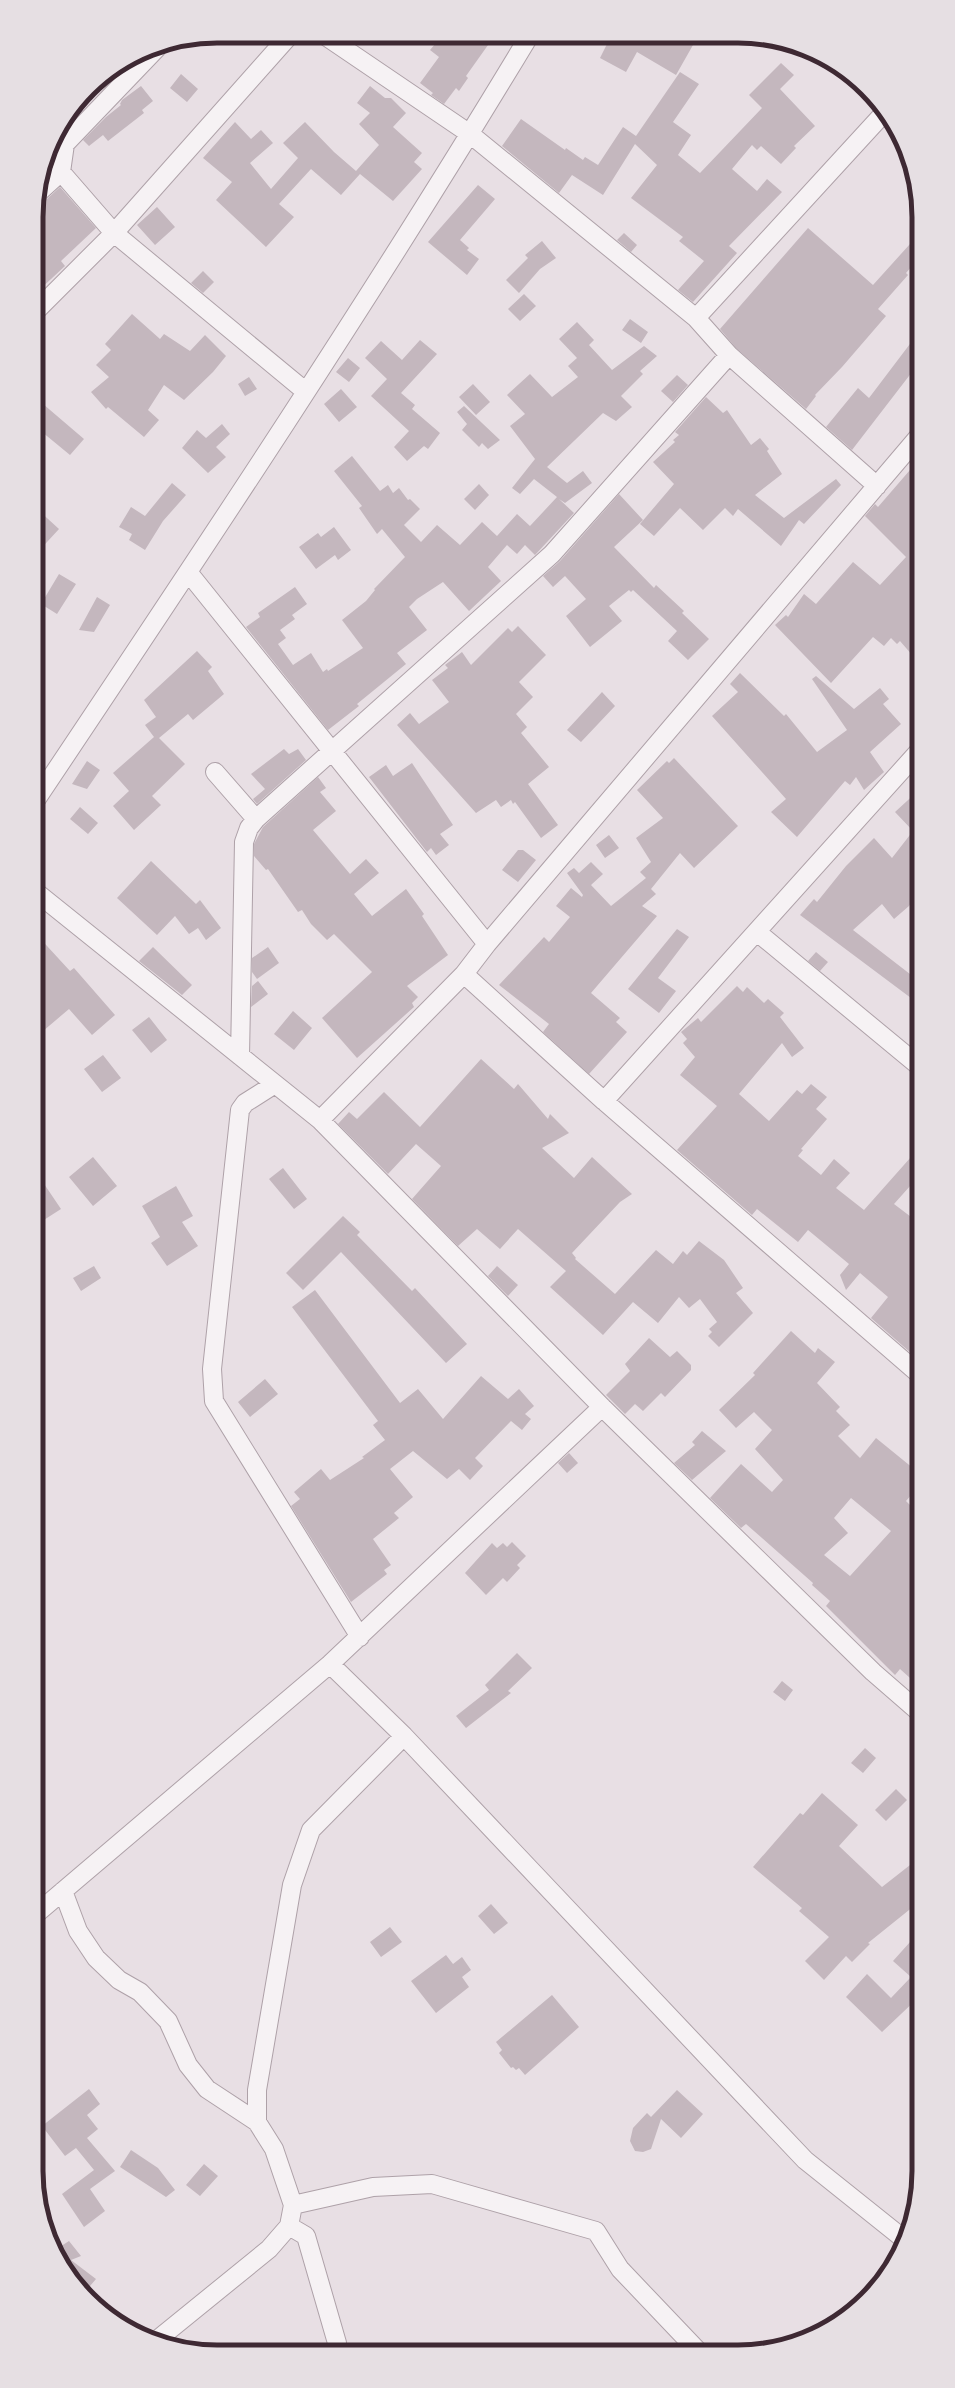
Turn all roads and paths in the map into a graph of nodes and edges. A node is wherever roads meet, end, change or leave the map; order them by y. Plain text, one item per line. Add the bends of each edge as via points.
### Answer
1 (283, 43) edge
2 (336, 43) edge
3 (525, 43) edge
4 (147, 57) edge
5 (881, 117) edge
6 (470, 134) junction
7 (61, 140) edge
8 (60, 142) edge
9 (60, 172) junction
10 (45, 186) edge
11 (114, 233) junction
12 (43, 304) edge
13 (696, 318) junction
14 (729, 355) junction
15 (305, 391) junction
16 (912, 444) edge
17 (877, 486) junction
18 (188, 572) junction
19 (332, 753) junction
20 (912, 759) edge
21 (215, 772) dead end
22 (43, 790) edge
23 (256, 819) junction
24 (43, 898) edge
25 (757, 932) junction
26 (487, 944) junction
27 (464, 974) junction
28 (240, 1056) junction
29 (912, 1060) edge
30 (275, 1084) junction
31 (604, 1101) junction
32 (320, 1120) junction
33 (912, 1368) edge
34 (602, 1407) junction
35 (360, 1637) junction
36 (330, 1664) junction
37 (912, 1706) edge
38 (404, 1736) junction
39 (63, 1891) junction
40 (43, 1908) edge
41 (257, 2122) junction
42 (293, 2205) junction
43 (289, 2226) junction
44 (900, 2236) edge
45 (162, 2336) edge
46 (337, 2345) edge
47 (692, 2345) edge

1 - 11 street
2 - 6 street
3 - 6 street
4 - 7 street
5 - 13 street
6 - 13 street
6 - 15 street
8 - 9 street
9 - 10 street
9 - 11 street
11 - 12 street
11 - 15 street
13 - 14 street
14 - 17 street
14 - 19 street via 552,554
15 - 18 street
16 - 17 street
17 - 26 street
18 - 19 street
18 - 22 street
19 - 23 street
19 - 26 street
20 - 25 street
21 - 23 street
23 - 28 street via 249,828 244,842
24 - 28 street
25 - 29 street
25 - 31 street
26 - 27 street
27 - 31 street
27 - 32 street
28 - 30 street
30 - 32 street
30 - 35 street via 245,1103 240,1110 212,1369 214,1401
31 - 33 street
32 - 34 street
34 - 35 street
34 - 37 street via 873,1672
35 - 36 street
36 - 38 street
36 - 39 street
38 - 41 street via 311,1830 292,1885 257,2090
38 - 44 street via 805,2160
39 - 40 street
39 - 41 street via 78,1932 96,1958 119,1980 140,1992 168,2021 188,2065 207,2089
41 - 42 street via 274,2149
42 - 43 street
42 - 47 street via 372,2187 432,2184 596,2231 620,2269
43 - 45 street via 269,2249
43 - 46 street via 306,2236

